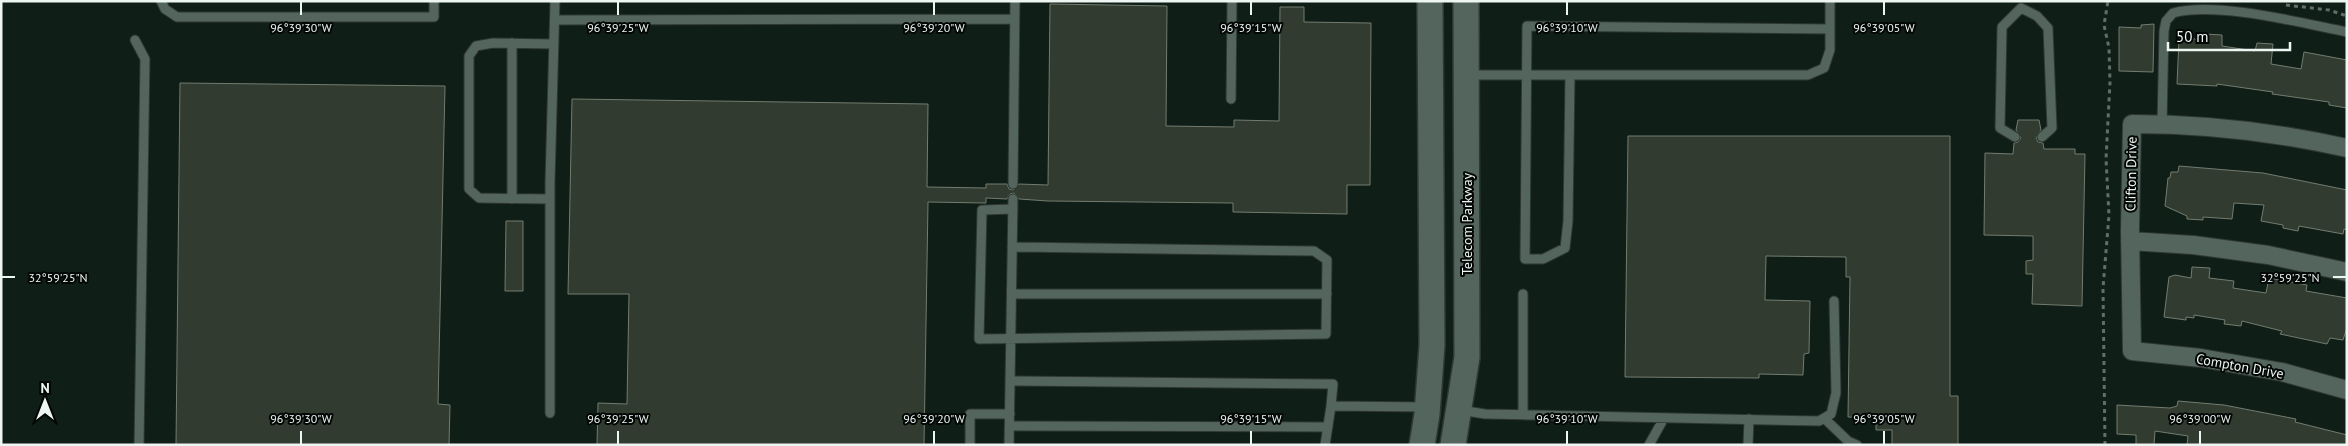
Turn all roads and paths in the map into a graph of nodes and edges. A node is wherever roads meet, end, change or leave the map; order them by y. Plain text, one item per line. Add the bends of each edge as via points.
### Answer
1 (161, 1) edge
2 (434, 1) edge
3 (556, 1) edge
4 (1015, 1) edge
5 (1232, 1) edge
6 (1430, 1) edge
7 (1466, 1) edge
8 (1830, 1) edge
9 (2108, 1) edge
10 (2021, 5) edge
11 (1015, 19) junction
12 (555, 20) junction
13 (1830, 29) junction
14 (2347, 32) edge
15 (135, 40) dead end
16 (512, 43) junction
17 (554, 44) junction
18 (1466, 75) junction
19 (1528, 75) junction
20 (1570, 75) junction
21 (1232, 99) dead end
22 (2162, 124) junction
23 (2015, 137) dead end
24 (2042, 137) dead end
25 (2347, 148) edge
26 (1013, 184) dead end
27 (512, 199) junction
28 (550, 199) junction
29 (1013, 199) dead end
30 (1013, 209) junction
31 (2130, 240) junction
32 (1012, 247) junction
33 (2347, 272) edge
34 (1012, 294) junction
35 (1326, 294) junction
36 (1523, 294) dead end
37 (1834, 301) dead end
38 (1011, 340) junction
39 (2132, 351) joint
40 (1010, 382) junction
41 (2347, 390) edge
42 (1331, 406) junction
43 (1428, 407) junction
44 (1460, 410) junction
45 (550, 413) dead end
46 (1010, 414) junction
47 (1522, 415) junction
48 (1664, 418) junction
49 (1824, 418) junction
50 (1749, 419) junction
51 (1010, 426) junction
52 (1328, 427) junction
53 (139, 445) edge
54 (970, 445) edge
55 (1010, 445) edge
56 (1325, 445) edge
57 (1422, 445) edge
58 (1453, 445) edge
59 (1649, 445) edge
60 (1748, 445) edge
61 (1856, 445) edge
62 (2105, 445) edge

1 - 2 lane via 165,9 177,17 434,17
3 - 12 lane
4 - 11 lane
5 - 21 lane
6 - 43 street via 1432,345
7 - 18 street, Telecom Parkway
8 - 13 lane
9 - 62 path via 2104,25 2110,74 2106,159 2110,215 2103,288
10 - 23 lane via 2002,27 2000,128
10 - 24 lane via 2048,28 2052,128
11 - 12 lane
11 - 26 lane
12 - 17 lane
13 - 19 lane via 1527,26
13 - 20 lane via 1830,50 1824,68 1808,75
14 - 22 lane via 2275,18 2202,9 2173,13 2166,21 2164,31
15 - 53 lane via 145,59
16 - 17 lane
16 - 27 lane
16 - 27 lane via 476,46 469,56 469,189 479,198
17 - 28 lane
18 - 19 lane
18 - 44 street, Telecom Parkway via 1467,357
19 - 20 lane
19 - 20 lane via 1525,259 1543,259 1565,248
22 - 25 street, Clifton Drive via 2280,134
22 - 31 street, Clifton Drive via 2132,124
27 - 28 lane
28 - 45 lane
29 - 30 lane
30 - 32 lane
30 - 38 lane via 982,210 979,339
31 - 33 street via 2268,255
31 - 39 street, Clifton Drive
32 - 34 lane
32 - 35 lane via 1314,251 1327,260
34 - 35 lane
34 - 38 lane
35 - 38 lane via 1326,334
36 - 47 lane
37 - 49 lane via 1836,393 1831,414
38 - 40 lane
39 - 41 street, Compton Drive via 2201,358 2282,372
40 - 42 lane via 1333,384
40 - 46 lane
42 - 43 lane
42 - 52 lane
43 - 44 street
43 - 57 street
44 - 47 lane
44 - 58 street, Telecom Parkway
46 - 51 lane
46 - 54 lane via 970,414
47 - 48 lane
48 - 50 lane
48 - 59 lane
49 - 50 lane via 1819,421
49 - 61 lane
50 - 60 lane
51 - 52 lane
51 - 55 lane
52 - 56 lane

